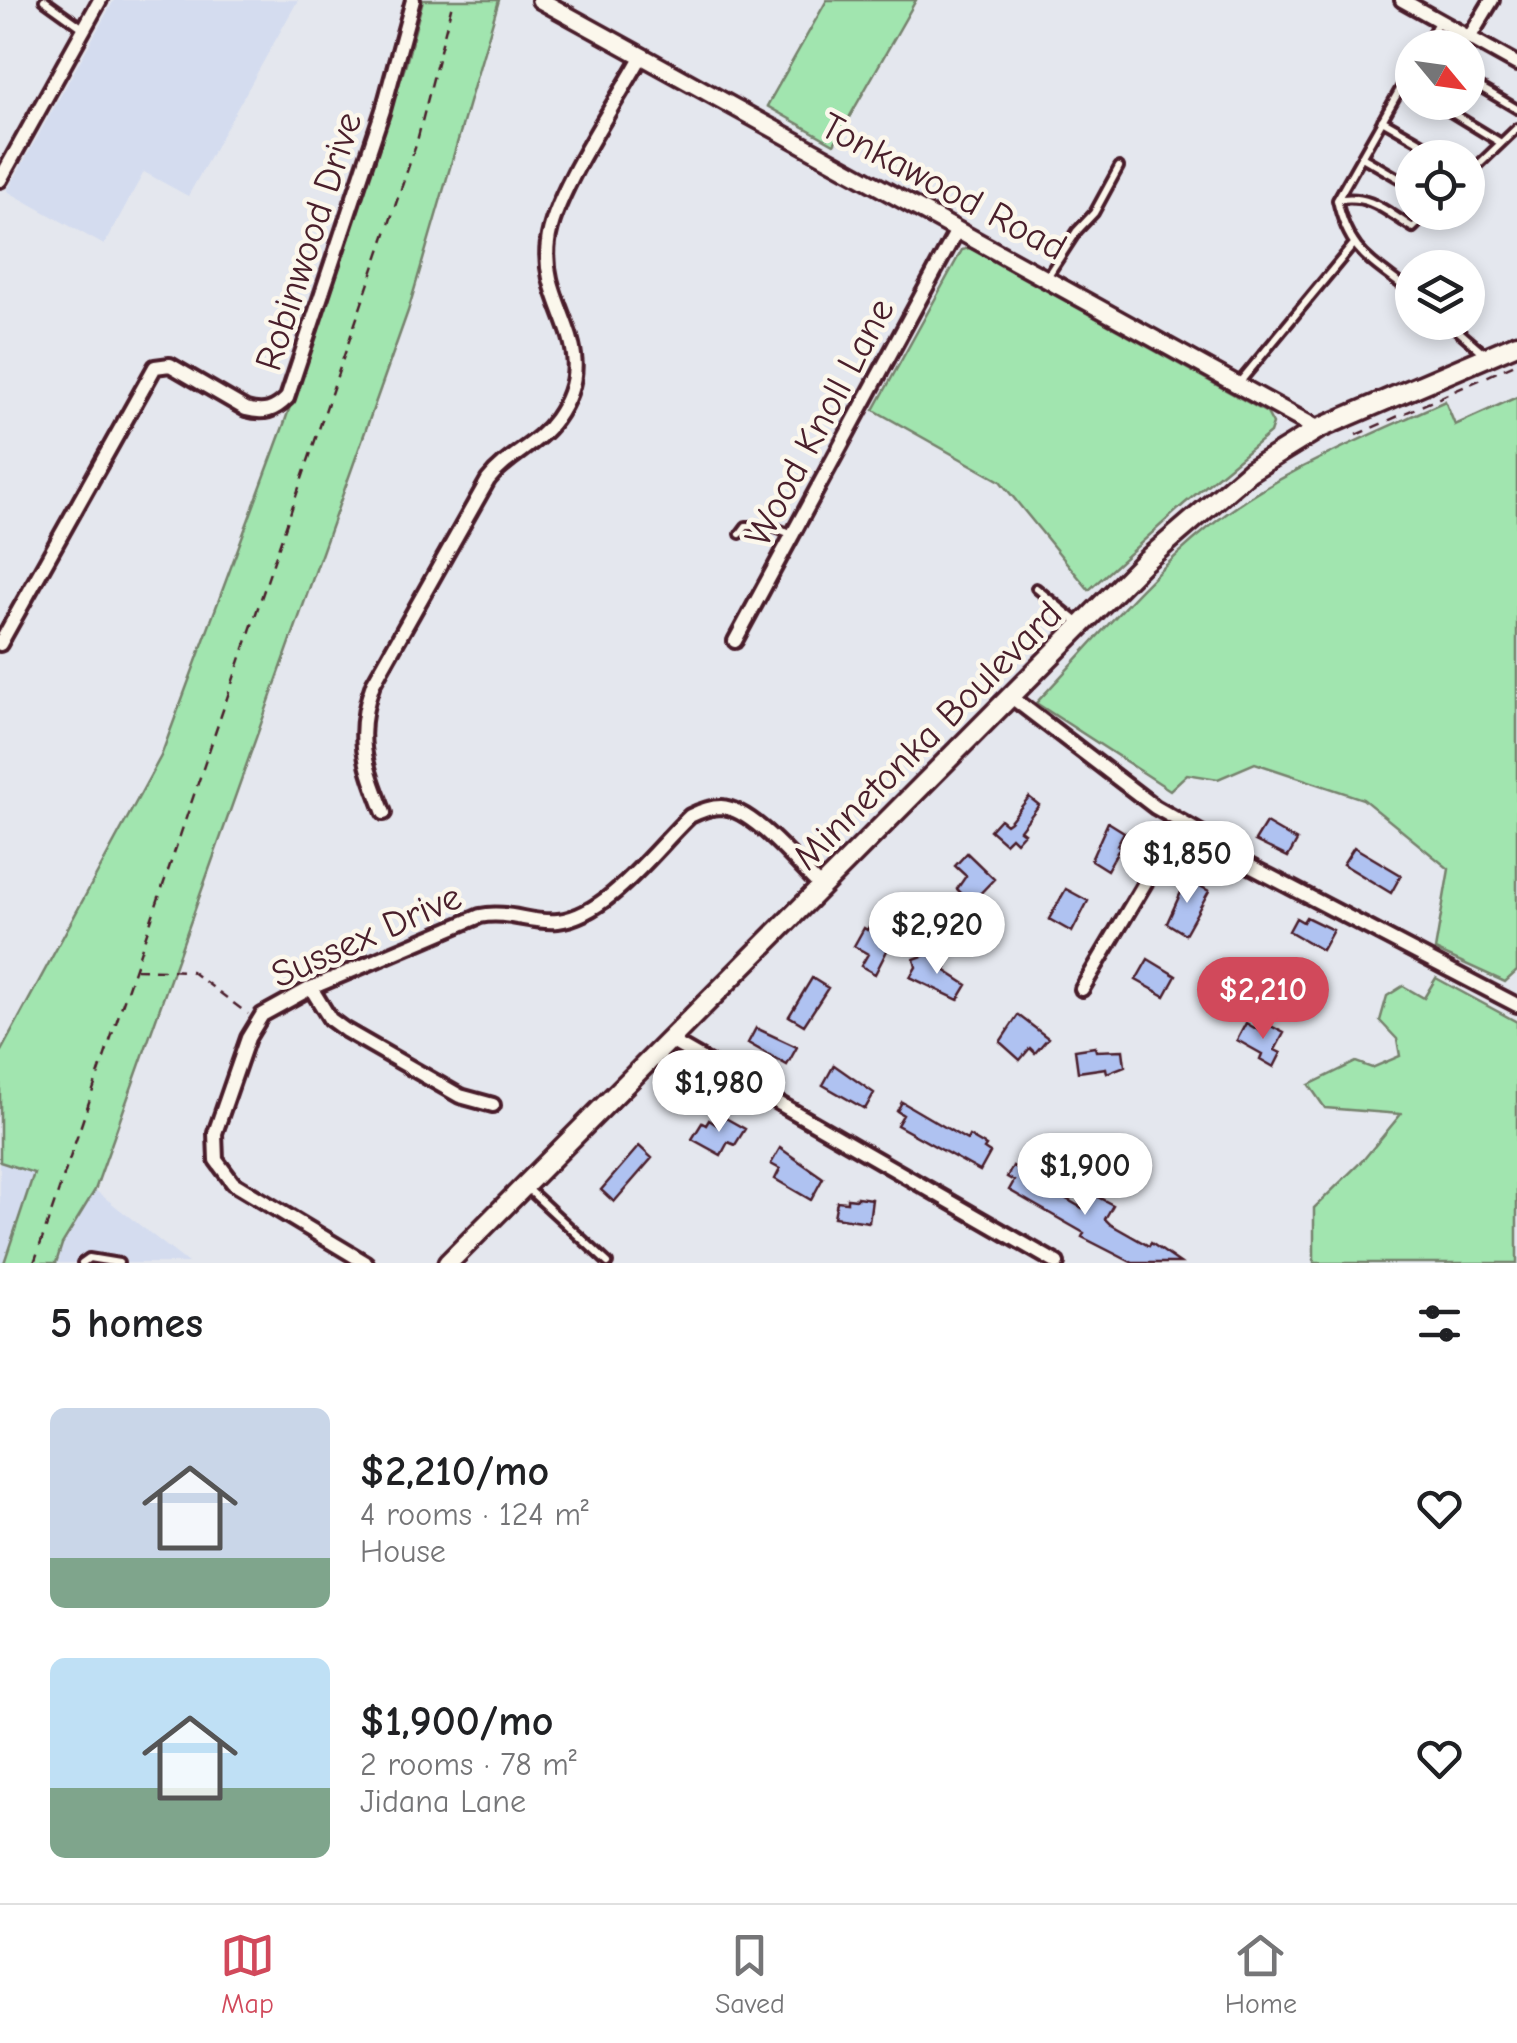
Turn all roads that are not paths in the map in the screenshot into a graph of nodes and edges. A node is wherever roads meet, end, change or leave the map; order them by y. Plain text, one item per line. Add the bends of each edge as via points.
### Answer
1 (44, 0) edge
2 (100, 0) edge
3 (412, 0) edge
4 (540, 0) edge
5 (1402, 0) edge
6 (1492, 0) edge
7 (1439, 21) junction
8 (84, 28) junction
9 (1434, 30) edge
10 (1455, 30) edge
11 (1474, 30) edge
12 (1485, 47) edge
13 (641, 57) junction
14 (1517, 64) edge
15 (1485, 90) edge
16 (1395, 98) edge
17 (1517, 109) edge
18 (1382, 120) junction
19 (1463, 120) edge
20 (1517, 128) edge
21 (1417, 140) edge
22 (1501, 143) junction
23 (1362, 157) junction
24 (1485, 158) edge
25 (1119, 166) dead end
26 (1395, 176) edge
27 (0, 180) edge
28 (1338, 200) junction
29 (1395, 217) edge
30 (956, 232) junction
31 (1353, 246) junction
32 (1046, 278) junction
33 (1395, 280) edge
34 (1469, 340) edge
35 (1517, 344) edge
36 (1488, 357) junction
37 (1238, 384) junction
38 (1318, 428) junction
39 (740, 534) dead end
40 (792, 535) junction
41 (1036, 588) dead end
42 (1082, 625) junction
43 (735, 640) dead end
44 (0, 644) edge
45 (1010, 696) junction
46 (384, 814) dead end
47 (1181, 822) junction
48 (821, 887) junction
49 (311, 988) junction
50 (1082, 989) dead end
51 (1517, 1006) edge
52 (670, 1040) junction
53 (493, 1105) dead end
54 (525, 1186) junction
55 (82, 1263) edge
56 (118, 1263) edge
57 (366, 1263) edge
58 (448, 1263) edge
59 (608, 1263) edge
60 (1057, 1263) edge

1 - 8 lane
2 - 8 street
3 - 44 street, Robinwood Drive via 383,110 287,398 259,412 170,365 155,367
4 - 13 street, Tonkawood Road
5 - 7 street
6 - 11 street
7 - 9 lane
7 - 10 street
8 - 27 street
12 - 14 street
13 - 30 street, Tonkawood Road
13 - 46 street via 560,202 547,244 552,287 575,352 568,398 542,436 488,480 365,706 363,752
15 - 17 lane
16 - 18 lane
18 - 21 lane
18 - 23 lane
19 - 22 lane
20 - 22 lane
22 - 24 lane
23 - 26 lane
23 - 28 lane
25 - 32 lane
28 - 29 lane via 1368,200
28 - 31 lane
30 - 32 street, Tonkawood Road
30 - 40 street, Wood Knoll Lane
31 - 33 lane
31 - 37 lane
32 - 37 street, Tonkawood Road
34 - 36 lane
35 - 36 main road, Minnetonka Boulevard
36 - 38 main road, Minnetonka Boulevard
37 - 38 street, Tonkawood Road
38 - 42 main road, Minnetonka Boulevard via 1250,471
39 - 40 lane via 758,524
40 - 43 street, Wood Knoll Lane
41 - 42 lane
42 - 45 main road, Minnetonka Boulevard
45 - 47 street
45 - 48 main road, Minnetonka Boulevard
47 - 50 street
47 - 51 street via 1246,864
48 - 49 street, Sussex Drive via 748,816 719,807 703,810 594,909 557,921 480,916
48 - 52 main road, Minnetonka Boulevard
49 - 53 street via 345,1030 460,1096
49 - 57 street, Sussex Drive via 273,1006 248,1038 215,1133 216,1160 233,1183
52 - 54 main road, Minnetonka Boulevard
52 - 60 street
54 - 58 main road, Minnetonka Boulevard
54 - 59 lane
55 - 56 lane

